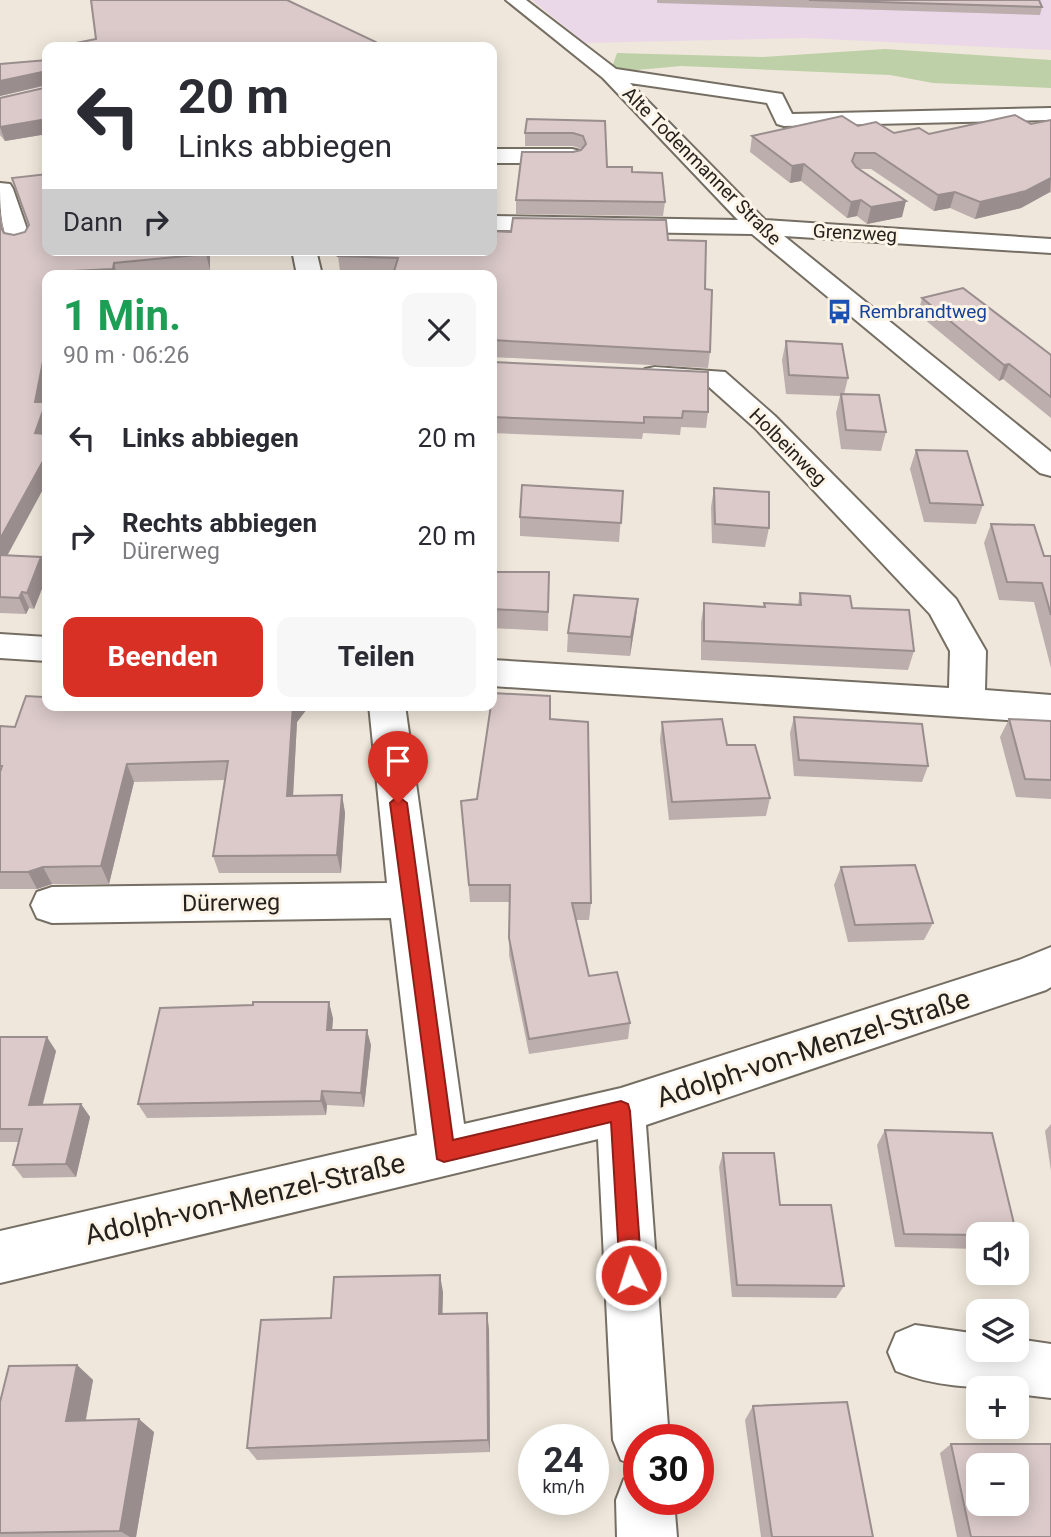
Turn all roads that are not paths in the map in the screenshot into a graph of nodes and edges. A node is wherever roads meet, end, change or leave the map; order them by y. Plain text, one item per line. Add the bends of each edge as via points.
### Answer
1 (515, 0) edge
2 (610, 74) junction
3 (1051, 114) edge
4 (497, 156) edge
5 (572, 156) edge
6 (2, 189) dead end
7 (918, 215) dead end
8 (497, 223) edge
9 (758, 227) junction
10 (952, 238) junction
11 (19, 242) edge
12 (1051, 246) edge
13 (631, 374) edge
14 (1051, 467) edge
15 (0, 646) edge
16 (42, 649) edge
17 (497, 674) edge
18 (967, 702) junction
19 (1051, 709) edge
20 (388, 711) edge
21 (410, 900) junction
22 (52, 905) dead end
23 (1051, 966) edge
24 (621, 1111) junction
25 (444, 1152) junction
26 (0, 1257) edge
27 (915, 1352) dead end
28 (1051, 1371) edge
29 (640, 1424) edge
30 (646, 1515) edge
31 (647, 1537) edge

1 - 2 street, Alte Todenmanner Straße
2 - 3 street via 775,98 784,120
2 - 9 street, Alte Todenmanner Straße
4 - 5 street
6 - 11 street
7 - 10 street, Grenzweg
8 - 9 street
9 - 10 street, Grenzweg
9 - 14 street, Alte Todenmanner Straße
10 - 12 street, Grenzweg
13 - 18 street, Holbeinweg via 715,378 765,422 943,607 968,651
15 - 16 street
17 - 18 street
18 - 19 street
20 - 21 street
21 - 22 street, Dürerweg
21 - 25 street
23 - 24 street, Adolph-von-Menzel-Straße
24 - 25 street, Adolph-von-Menzel-Straße
24 - 29 street
25 - 26 street, Adolph-von-Menzel-Straße
27 - 28 street
30 - 31 street

